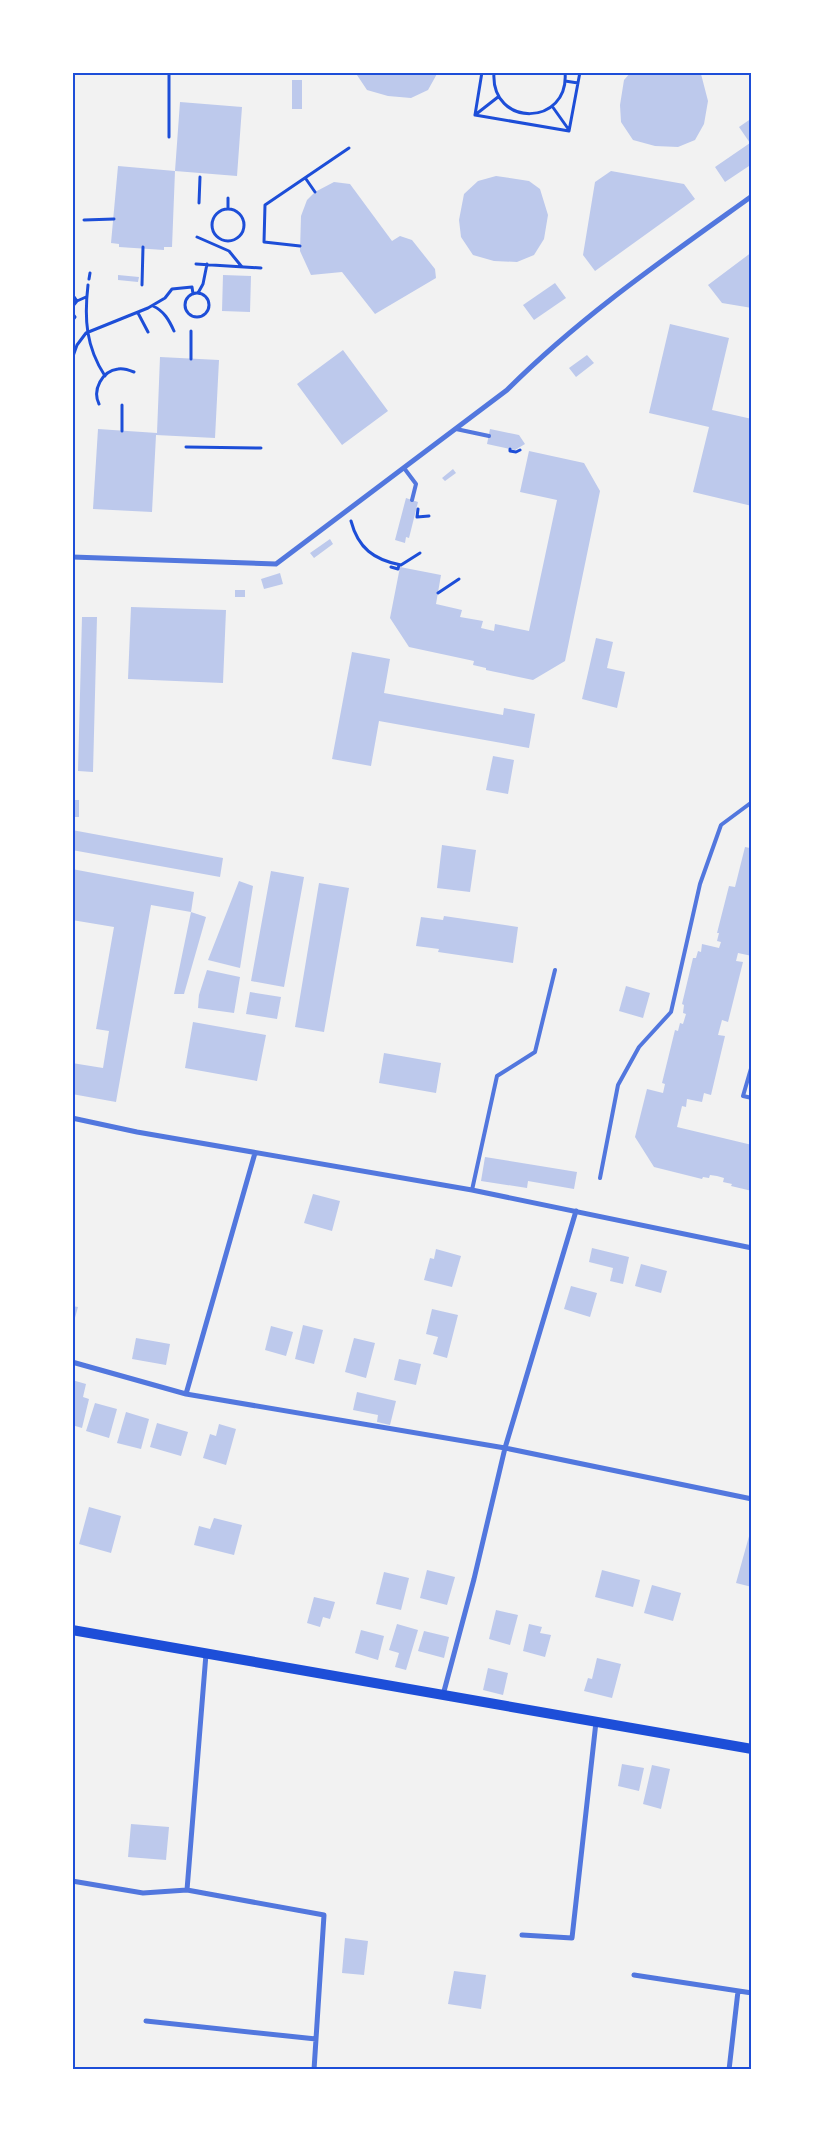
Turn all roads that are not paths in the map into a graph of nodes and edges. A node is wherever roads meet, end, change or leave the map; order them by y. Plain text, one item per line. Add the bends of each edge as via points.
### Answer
1 (752, 196) edge
2 (456, 429) junction
3 (489, 436) dead end
4 (404, 468) junction
5 (412, 500) dead end
6 (72, 557) edge
7 (752, 802) edge
8 (555, 970) dead end
9 (752, 1065) edge
10 (752, 1098) edge
11 (72, 1118) edge
12 (255, 1153) junction
13 (600, 1178) dead end
14 (472, 1190) junction
15 (576, 1211) junction
16 (752, 1248) edge
17 (72, 1362) edge
18 (186, 1394) junction
19 (505, 1448) junction
20 (752, 1498) edge
21 (72, 1630) edge
22 (206, 1654) junction
23 (443, 1695) junction
24 (596, 1722) junction
25 (752, 1749) edge
26 (72, 1881) edge
27 (187, 1890) junction
28 (522, 1934) dead end
29 (634, 1975) dead end
30 (738, 1991) junction
31 (752, 1993) edge
32 (146, 2021) dead end
33 (316, 2039) junction
34 (314, 2070) edge
35 (729, 2070) edge

1 - 2 street via 636,280
2 - 3 lane
2 - 4 street
4 - 5 lane via 416,484
4 - 6 street via 276,564
7 - 13 lane via 721,825 700,884 671,1012 639,1047 618,1085
8 - 14 lane via 535,1052 497,1076
9 - 10 lane via 743,1096
11 - 12 street
12 - 14 street
12 - 18 street
14 - 15 street
15 - 16 street
15 - 19 street
17 - 18 street
18 - 19 street
19 - 20 street
19 - 23 street
21 - 22 main road
22 - 23 main road
22 - 27 street
23 - 24 main road
24 - 25 main road
24 - 28 street via 572,1938
26 - 27 street via 143,1893
27 - 33 street via 324,1915
29 - 30 street
30 - 31 street
30 - 35 street
32 - 33 street
33 - 34 street

